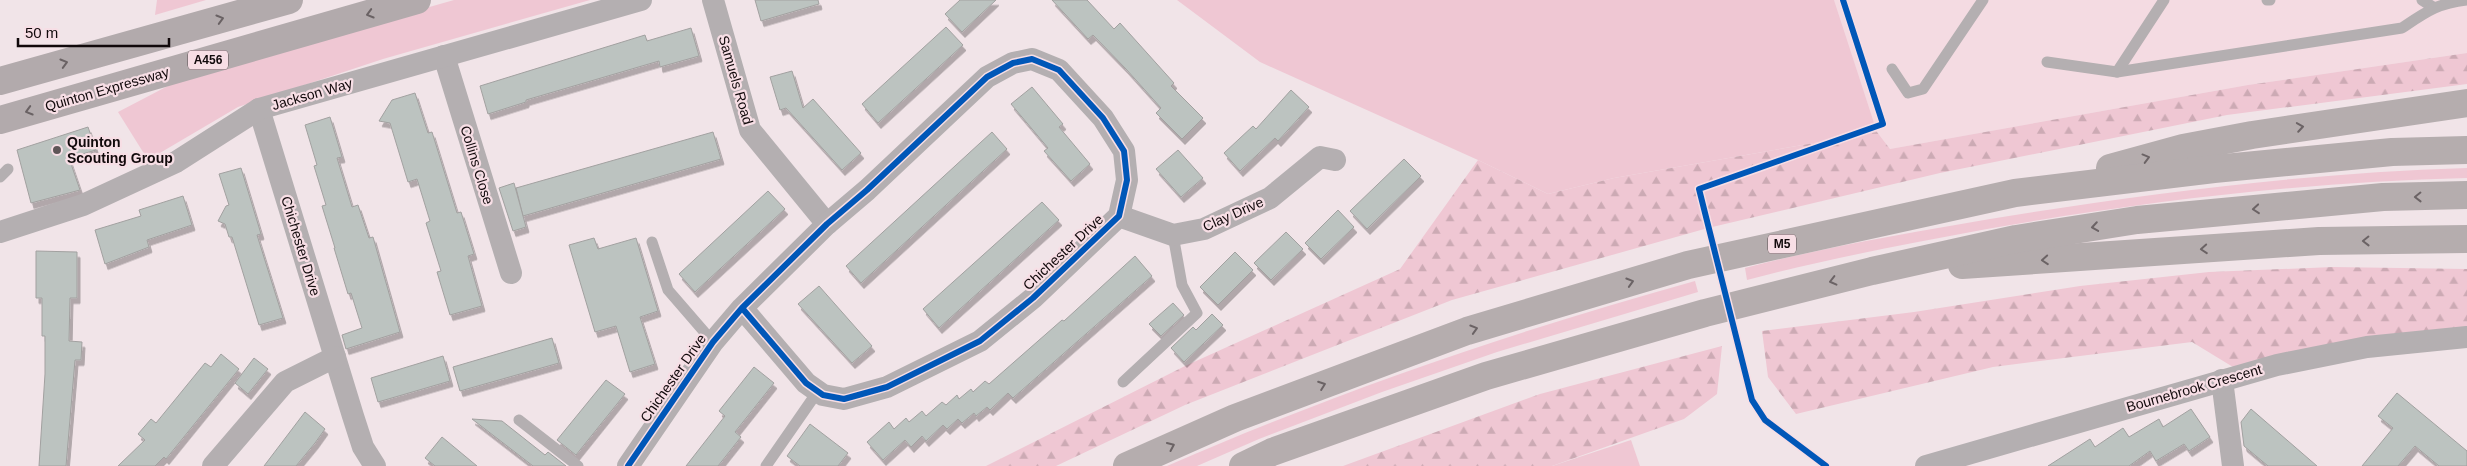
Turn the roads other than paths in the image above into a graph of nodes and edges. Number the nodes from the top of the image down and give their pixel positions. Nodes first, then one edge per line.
1 (289, 0) edge
2 (417, 0) edge
3 (641, 0) edge
4 (713, 0) edge
5 (1983, 0) edge
6 (2164, 0) edge
7 (2422, 0) edge
8 (2467, 0) edge
9 (2433, 7) junction
10 (444, 56) junction
11 (2046, 62) dead end
12 (1892, 69) dead end
13 (2117, 72) junction
14 (0, 82) edge
15 (2467, 103) edge
16 (258, 109) junction
17 (0, 120) edge
18 (2467, 150) edge
19 (1336, 160) dead end
20 (2014, 193) junction
21 (2467, 196) edge
22 (1119, 216) junction
23 (826, 224) junction
24 (0, 232) edge
25 (1174, 235) junction
26 (2467, 239) edge
27 (652, 242) dead end
28 (1872, 271) junction
29 (511, 273) dead end
30 (742, 308) junction
31 (2467, 337) edge
32 (713, 342) junction
33 (335, 357) junction
34 (2222, 380) junction
35 (1123, 382) dead end
36 (818, 392) junction
37 (519, 420) dead end
38 (213, 466) edge
39 (375, 466) edge
40 (578, 466) edge
41 (628, 466) edge
42 (766, 466) edge
43 (1127, 466) edge
44 (1243, 466) edge
45 (1926, 466) edge
46 (2233, 466) edge

14 -> 1 highway
2 -> 17 highway, Quinton Expressway / A456
3 - 10 street, Jackson Way
4 - 23 street, Samuels Road
5 - 12 lane
6 - 13 lane
7 - 9 lane
8 - 9 lane
9 - 13 lane
10 - 16 street, Jackson Way
10 - 29 street, Collins Close
11 - 13 lane
20 -> 15 highway
16 - 24 street, Jackson Way
16 - 33 street, Chichester Drive
18 - 20 highway, M5
19 - 25 street, Clay Drive
43 -> 20 highway, M5
21 -> 28 highway
22 - 23 street, Chichester Drive
22 - 25 street
22 - 36 street, Chichester Drive
23 - 30 street, Chichester Drive
25 - 35 lane
26 -> 28 highway
27 - 32 lane
28 -> 44 highway
30 - 32 street, Chichester Drive
30 - 36 street, Chichester Drive
31 - 34 street, Bournebrook Crescent
32 - 41 street, Chichester Drive
33 - 38 street
33 - 39 street, Chichester Drive
34 - 45 street, Bournebrook Crescent
34 - 46 street
36 - 42 lane
37 - 40 lane

